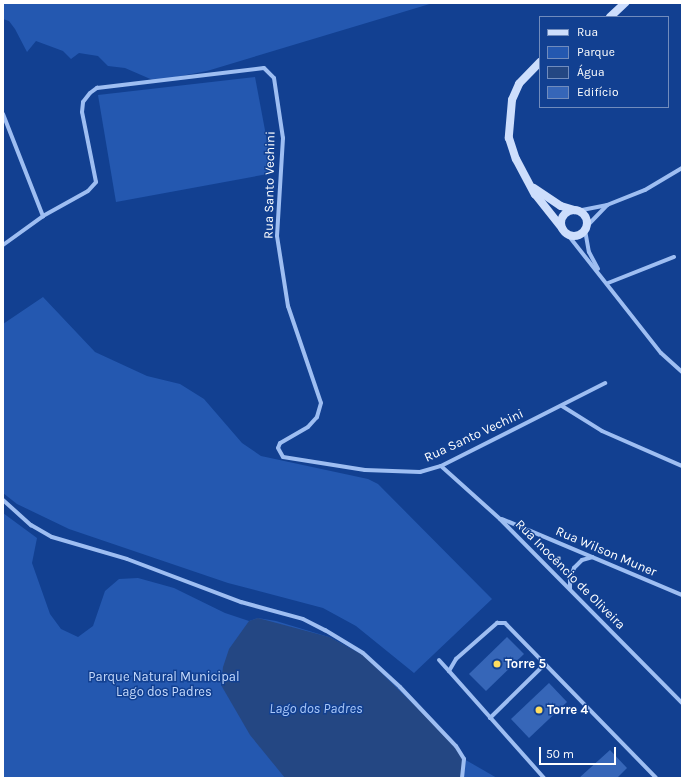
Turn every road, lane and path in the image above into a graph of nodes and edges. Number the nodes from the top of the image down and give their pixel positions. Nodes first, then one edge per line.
1 (624, 3) edge
2 (611, 16) edge
3 (539, 63) edge
4 (3, 114) edge
5 (682, 168) edge
6 (532, 186) junction
7 (607, 205) junction
8 (576, 210) junction
9 (43, 216) junction
10 (562, 228) junction
11 (586, 228) junction
12 (568, 235) junction
13 (3, 245) edge
14 (674, 258) dead end
15 (599, 272) junction
16 (608, 283) junction
17 (682, 372) edge
18 (605, 383) dead end
19 (562, 406) junction
20 (441, 466) junction
21 (682, 466) edge
22 (3, 500) edge
23 (500, 519) junction
24 (593, 556) junction
25 (570, 589) junction
26 (682, 595) edge
27 (439, 660) dead end
28 (544, 665) junction
29 (449, 671) junction
30 (682, 703) edge
31 (490, 718) junction
32 (462, 778) edge
33 (544, 778) edge
34 (656, 778) edge

1 - 2 street
3 - 6 street
4 - 9 street
5 - 7 street
6 - 8 street
6 - 10 street
7 - 8 street
7 - 11 street
8 - 10 street
8 - 11 street
9 - 13 street
9 - 20 street, Rua Santo Vechini
10 - 12 street
11 - 12 street
11 - 15 street
12 - 15 street
14 - 16 street
15 - 16 street
16 - 17 street
18 - 19 street, Rua Santo Vechini
19 - 20 street, Rua Santo Vechini
19 - 21 street
20 - 23 street, Rua Inocêncio de Oliveira
22 - 32 street
23 - 24 street, Rua Wilson Muner
23 - 25 street, Rua Inocêncio de Oliveira
24 - 25 street
24 - 26 street, Rua Wilson Muner
25 - 30 street, Rua Inocêncio de Oliveira
27 - 29 street
28 - 29 street
28 - 31 street
28 - 34 street
29 - 31 street
31 - 33 street

